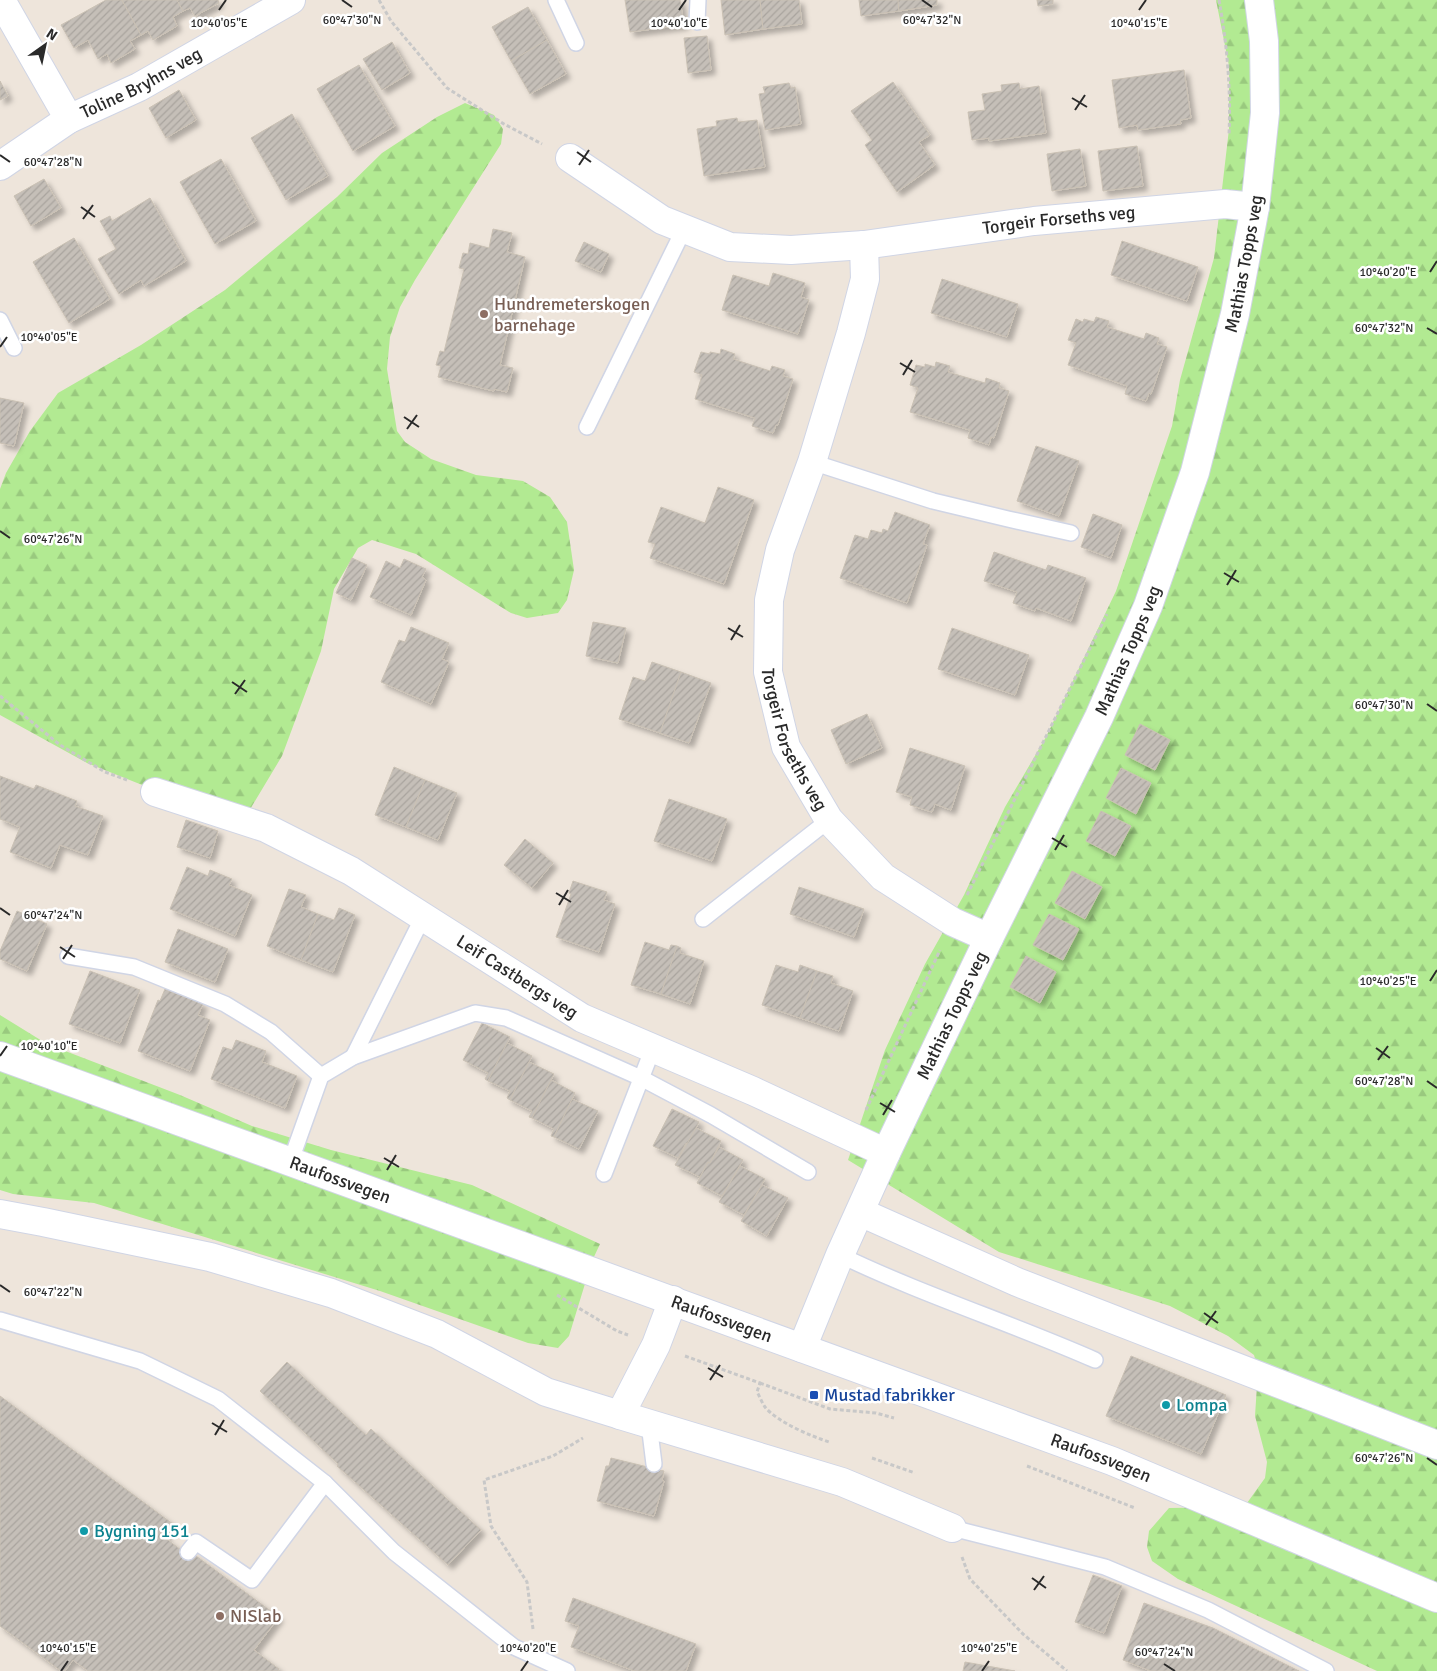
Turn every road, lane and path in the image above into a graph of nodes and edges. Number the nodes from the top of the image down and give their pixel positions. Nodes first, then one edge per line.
1 (1, 0) edge
2 (291, 0) edge
3 (379, 0) edge
4 (556, 0) edge
5 (698, 0) edge
6 (1218, 0) edge
7 (1259, 0) edge
8 (698, 22) dead end
9 (576, 43) dead end
10 (69, 119) junction
11 (1228, 136) dead end
12 (570, 158) joint
13 (0, 166) edge
14 (1255, 207) junction
15 (684, 229) junction
16 (864, 245) junction
17 (0, 320) edge
18 (14, 348) dead end
19 (587, 427) dead end
20 (812, 462) junction
21 (1072, 533) dead end
22 (1108, 611) dead end
23 (0, 696) edge
24 (155, 792) joint
25 (829, 820) junction
26 (423, 917) junction
27 (703, 919) dead end
28 (953, 922) junction
29 (989, 938) junction
30 (68, 956) dead end
31 (653, 1048) junction
32 (0, 1056) edge
33 (353, 1057) junction
34 (321, 1076) junction
35 (641, 1078) junction
36 (853, 1137) junction
37 (886, 1153) junction
38 (290, 1163) junction
39 (808, 1172) dead end
40 (604, 1174) dead end
41 (860, 1212) junction
42 (0, 1214) edge
43 (840, 1255) junction
44 (553, 1292) dead end
45 (673, 1300) junction
46 (0, 1320) edge
47 (656, 1345) junction
48 (802, 1348) junction
49 (1095, 1360) dead end
50 (760, 1383) junction
51 (620, 1416) junction
52 (903, 1420) dead end
53 (649, 1424) junction
54 (832, 1444) dead end
55 (1437, 1445) edge
56 (552, 1456) dead end
57 (868, 1456) dead end
58 (654, 1464) dead end
59 (1020, 1464) dead end
60 (914, 1473) dead end
61 (325, 1483) junction
62 (1136, 1508) dead end
63 (952, 1528) junction
64 (188, 1552) dead end
65 (1437, 1598) edge
66 (537, 1657) junction
67 (567, 1671) edge
68 (1067, 1671) edge
69 (1326, 1671) edge

1 - 10 street, Toline Bryhns veg
2 - 10 street, Toline Bryhns veg
3 - 12 path
4 - 9 lane
5 - 8 lane
6 - 11 path
7 - 14 street, Mathias Topps veg
10 - 13 street, Toline Bryhns veg
12 - 15 street, Torgeir Forseths veg
14 - 16 street, Torgeir Forseths veg
14 - 29 street, Mathias Topps veg
15 - 16 street, Torgeir Forseths veg
15 - 19 lane
16 - 20 street, Torgeir Forseths veg
17 - 18 lane
20 - 21 lane
20 - 25 street, Torgeir Forseths veg
22 - 28 path
23 - 24 path
24 - 26 street, Leif Castbergs veg
25 - 27 lane
25 - 28 street, Torgeir Forseths veg
26 - 31 street, Leif Castbergs veg
26 - 33 lane
28 - 29 street, Torgeir Forseths veg
28 - 36 path
29 - 37 street, Mathias Topps veg
30 - 34 lane
31 - 35 lane
31 - 36 street, Leif Castbergs veg
32 - 38 street, Raufossvegen
33 - 34 lane
33 - 35 lane
34 - 38 lane
35 - 39 lane
35 - 40 lane
36 - 37 street, Leif Castbergs veg
37 - 41 street, Mathias Topps veg
38 - 45 street, Raufossvegen
41 - 43 street, Mathias Topps veg
41 - 55 street
42 - 51 street
43 - 48 street, Mathias Topps veg
43 - 49 lane
44 - 47 path
45 - 47 street
45 - 48 street, Raufossvegen
46 - 61 lane
47 - 50 path
47 - 51 street
48 - 65 street, Raufossvegen
50 - 52 path
50 - 54 path
51 - 53 street
53 - 58 lane
53 - 63 street
56 - 66 path
57 - 60 path
59 - 62 path
61 - 64 lane
61 - 66 lane
63 - 68 path
63 - 69 lane
66 - 67 lane

